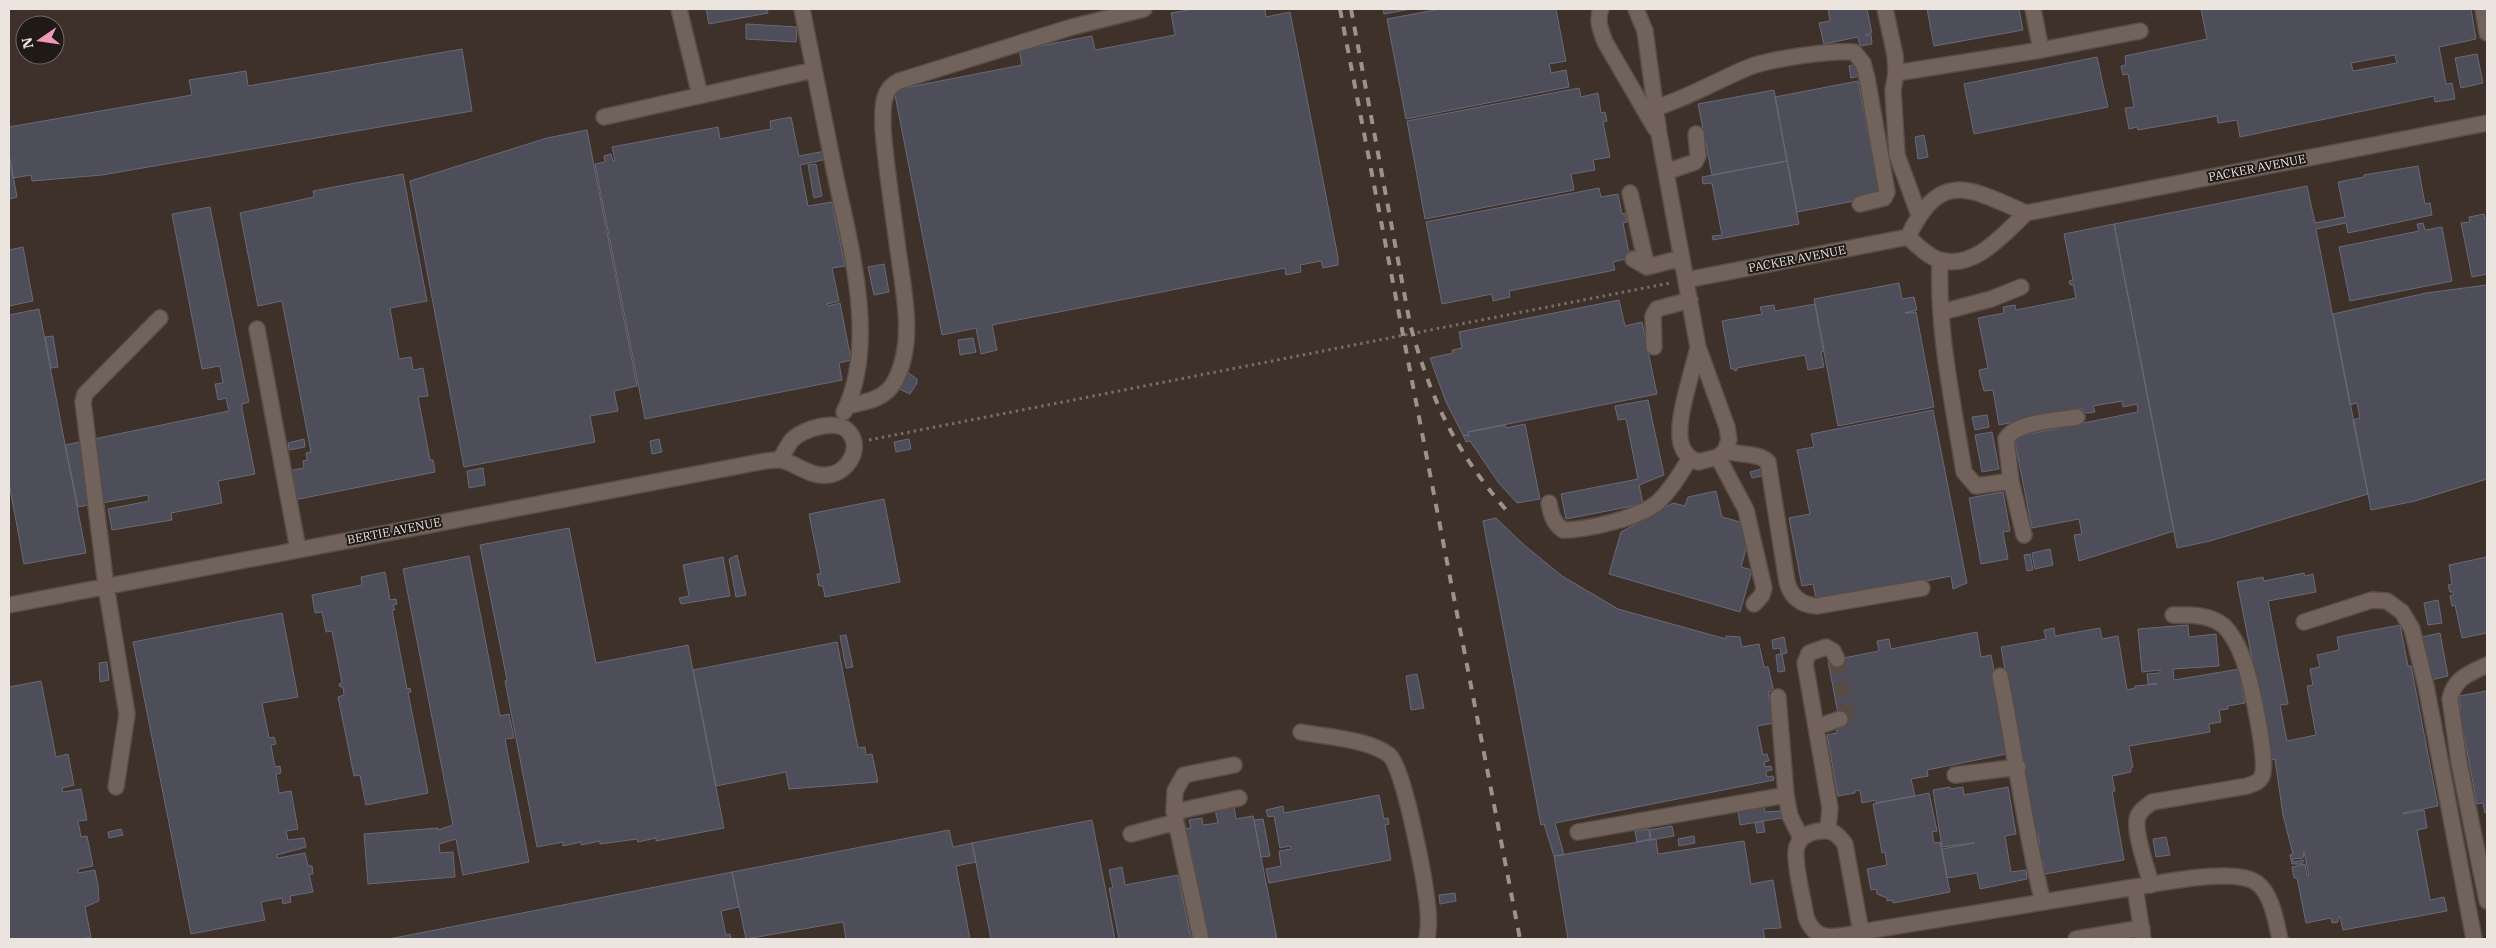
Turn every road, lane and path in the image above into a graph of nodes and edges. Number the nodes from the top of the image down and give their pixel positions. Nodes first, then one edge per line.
1 (679, 9) edge
2 (802, 9) edge
3 (1144, 9) edge
4 (1601, 9) edge
5 (1636, 9) edge
6 (1885, 9) edge
7 (2033, 9) edge
8 (2483, 9) edge
9 (2140, 31) dead end
10 (2487, 33) edge
11 (2041, 50) junction
12 (814, 70) junction
13 (1896, 73) junction
14 (700, 96) junction
15 (1656, 108) junction
16 (604, 117) dead end
17 (2487, 123) edge
18 (1659, 134) junction
19 (1696, 134) dead end
20 (1666, 172) junction
21 (1630, 193) dead end
22 (1860, 204) dead end
23 (2026, 213) junction
24 (1919, 215) junction
25 (1908, 237) junction
26 (1682, 258) junction
27 (1633, 259) dead end
28 (1940, 260) junction
29 (1646, 267) junction
30 (1686, 280) junction
31 (2021, 287) dead end
32 (1690, 300) junction
33 (1942, 312) junction
34 (160, 318) dead end
35 (257, 329) dead end
36 (1698, 347) junction
37 (1654, 348) dead end
38 (847, 406) junction
39 (2077, 417) dead end
40 (836, 427) junction
41 (854, 443) junction
42 (1722, 454) junction
43 (1690, 458) junction
44 (780, 460) junction
45 (2012, 481) junction
46 (1549, 503) dead end
47 (2024, 534) dead end
48 (298, 550) junction
49 (106, 586) junction
50 (1922, 588) dead end
51 (1754, 604) dead end
52 (9, 606) edge
53 (2173, 615) dead end
54 (2304, 622) dead end
55 (1837, 659) dead end
56 (2487, 665) edge
57 (2000, 676) dead end
58 (1778, 697) dead end
59 (1840, 718) dead end
60 (1817, 727) junction
61 (1301, 732) dead end
62 (1234, 765) dead end
63 (2018, 767) junction
64 (1955, 775) dead end
65 (116, 786) dead end
66 (1786, 795) junction
67 (1239, 798) dead end
68 (1175, 817) junction
69 (1828, 829) junction
70 (1578, 832) dead end
71 (2480, 832) edge
72 (1131, 834) dead end
73 (1801, 838) junction
74 (2151, 885) junction
75 (2135, 887) junction
76 (2487, 901) edge
77 (2043, 902) junction
78 (1861, 932) junction
79 (2142, 934) edge
80 (1819, 937) edge
81 (1201, 939) edge
82 (1427, 939) edge
83 (2076, 939) edge
84 (2280, 939) edge
85 (2474, 939) edge

1 - 14 street
2 - 12 street
3 - 38 street
4 - 18 street
5 - 15 street
6 - 13 street
7 - 11 street
8 - 10 street
9 - 11 street
11 - 13 street
12 - 14 street
12 - 38 street
13 - 24 street
14 - 16 street
15 - 18 street
15 - 22 street
17 - 23 street, PACKER AVENUE
18 - 20 street
19 - 20 street
20 - 26 street
21 - 29 street
23 - 24 street
23 - 28 street
24 - 25 street
25 - 28 street
25 - 30 street, PACKER AVENUE
26 - 29 street
26 - 30 street
27 - 29 street
28 - 33 street
30 - 32 street
30 - 41 path
31 - 33 street
32 - 36 street
32 - 37 street
33 - 45 street
34 - 49 street
35 - 48 street
36 - 42 street
36 - 43 street
38 - 40 street
39 - 45 street
40 - 41 street
40 - 44 street
41 - 44 street
42 - 43 street
42 - 50 street
42 - 51 street
43 - 46 street
44 - 48 street, BERTIE AVENUE
45 - 47 street
48 - 49 street, BERTIE AVENUE
49 - 52 street, BERTIE AVENUE
49 - 65 street
53 - 74 street
54 - 85 street
55 - 60 street
56 - 71 street
57 - 63 street
58 - 66 street
59 - 60 street
60 - 69 street
61 - 82 street
62 - 68 street
63 - 64 street
63 - 77 street
66 - 70 street
66 - 73 street
67 - 68 street
68 - 72 street
68 - 81 street
69 - 73 street
69 - 78 street
71 - 76 street
73 - 80 street
74 - 75 street
74 - 84 street
75 - 77 street
75 - 79 street
77 - 78 street
78 - 80 street
79 - 83 street

